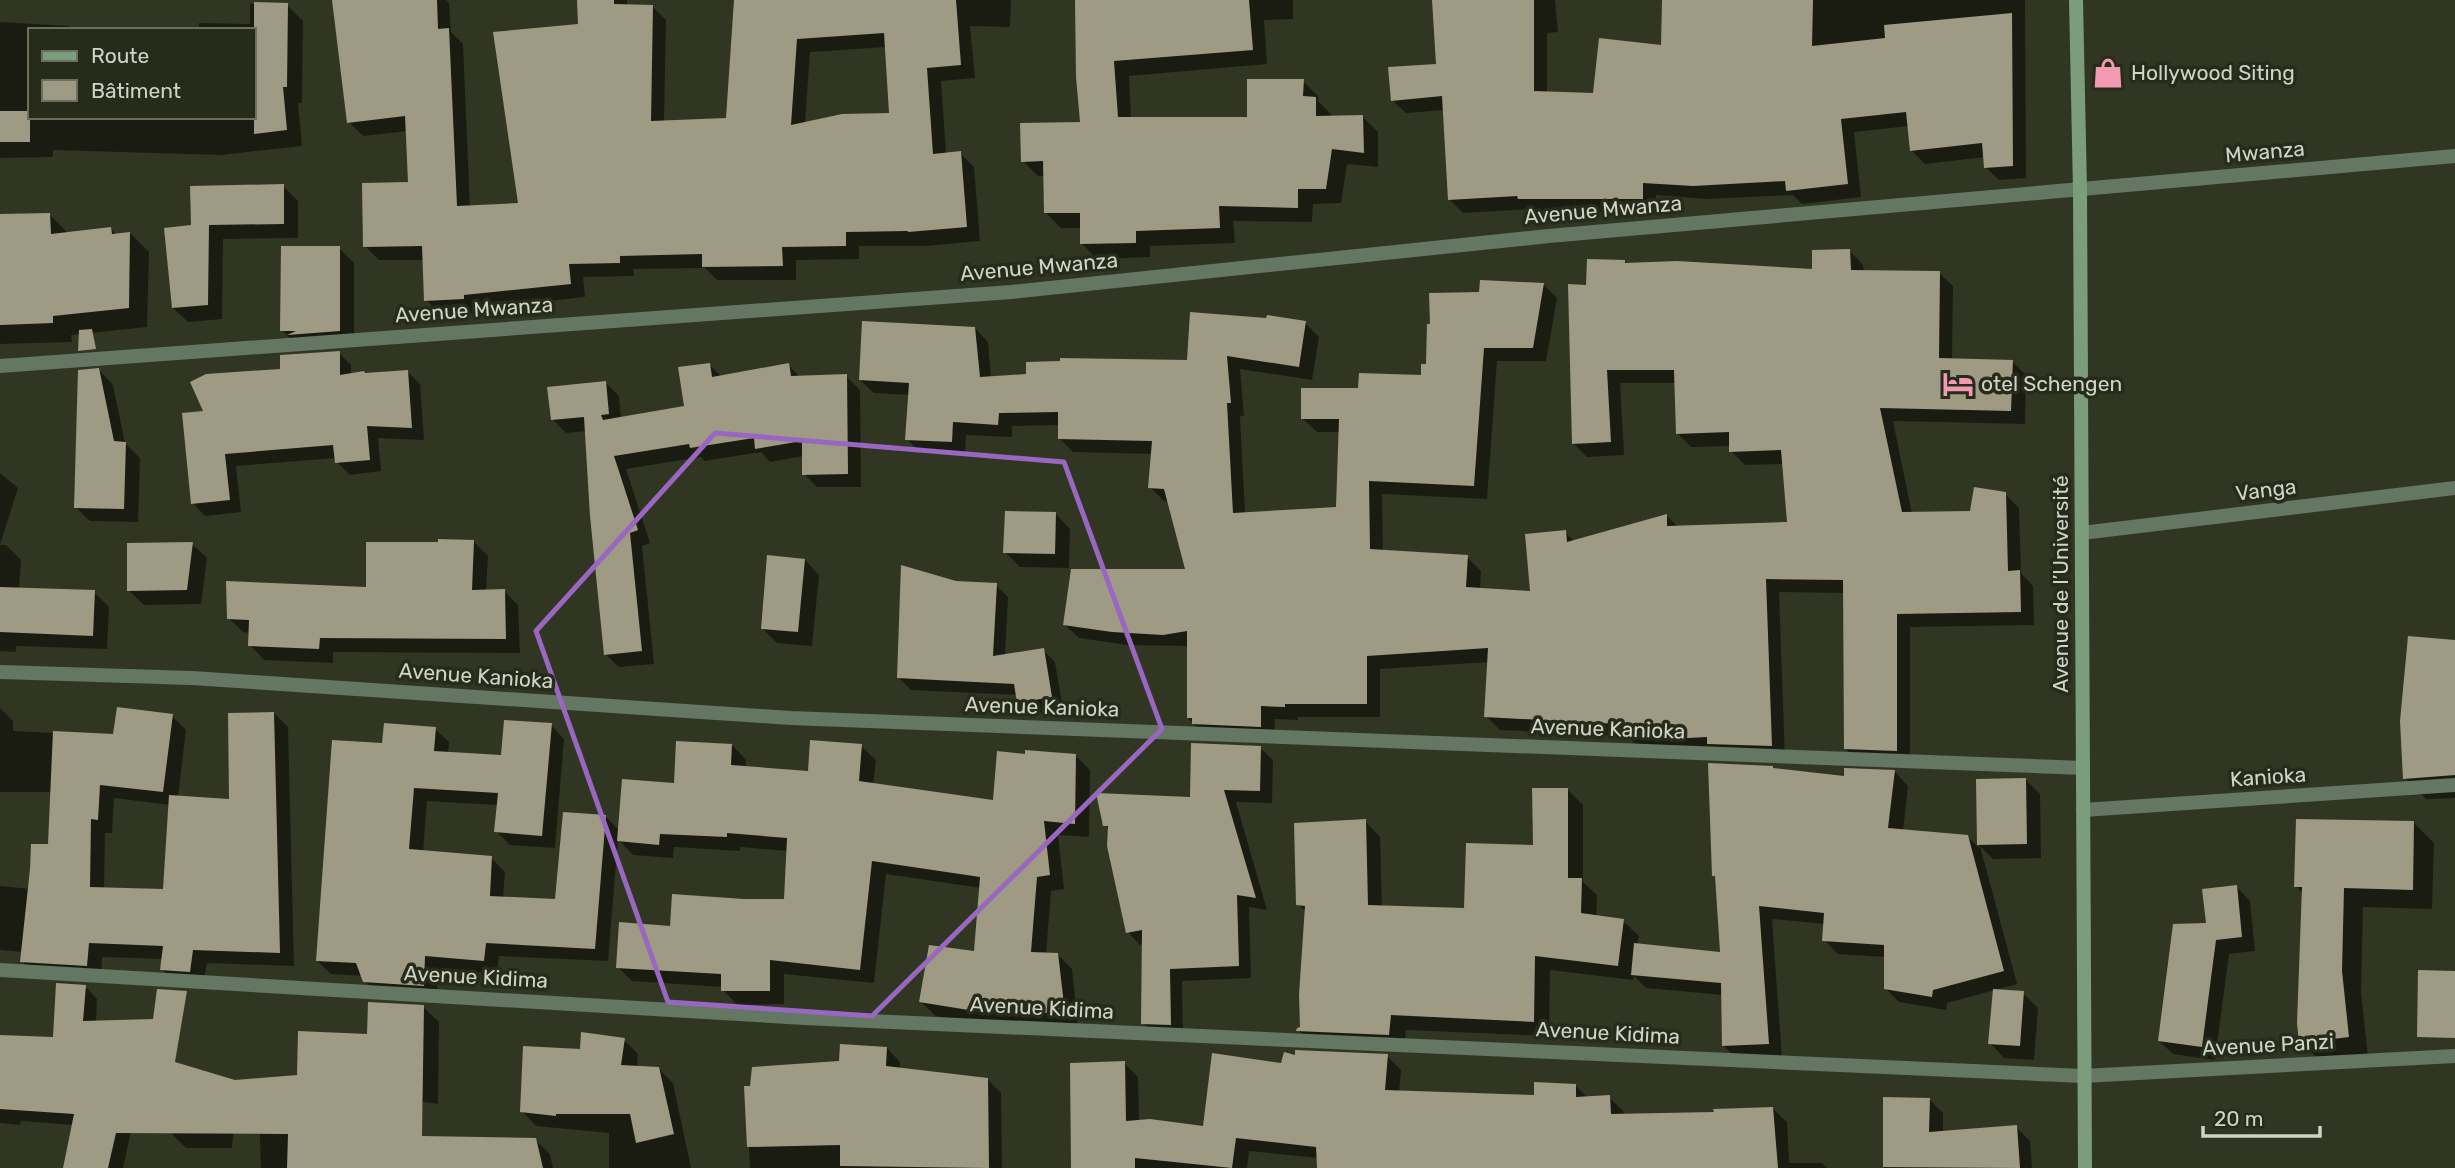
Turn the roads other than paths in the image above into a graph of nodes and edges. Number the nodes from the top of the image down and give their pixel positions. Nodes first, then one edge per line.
1 (2076, 0) edge
2 (2455, 156) edge
3 (2080, 190) junction
4 (0, 366) edge
5 (2455, 488) edge
6 (2082, 533) junction
7 (0, 673) edge
8 (2083, 768) junction
9 (2455, 785) edge
10 (2083, 810) junction
11 (0, 970) edge
12 (2455, 1056) edge
13 (2083, 1076) junction
14 (2085, 1168) edge

1 - 3 main road, Avenue de l’Université
2 - 3 street, Mwanza
3 - 4 street, Avenue Mwanza
3 - 6 main road, Avenue de l’Université
5 - 6 street, Vanga
6 - 8 main road, Avenue de l’Université
7 - 8 street, Avenue Kanioka
8 - 10 main road, Avenue de l’Université
9 - 10 street, Kanioka
10 - 13 main road, Avenue de l’Université
11 - 13 street, Avenue Kidima
12 - 13 street, Avenue Panzi
13 - 14 main road, Avenue de l’Université

